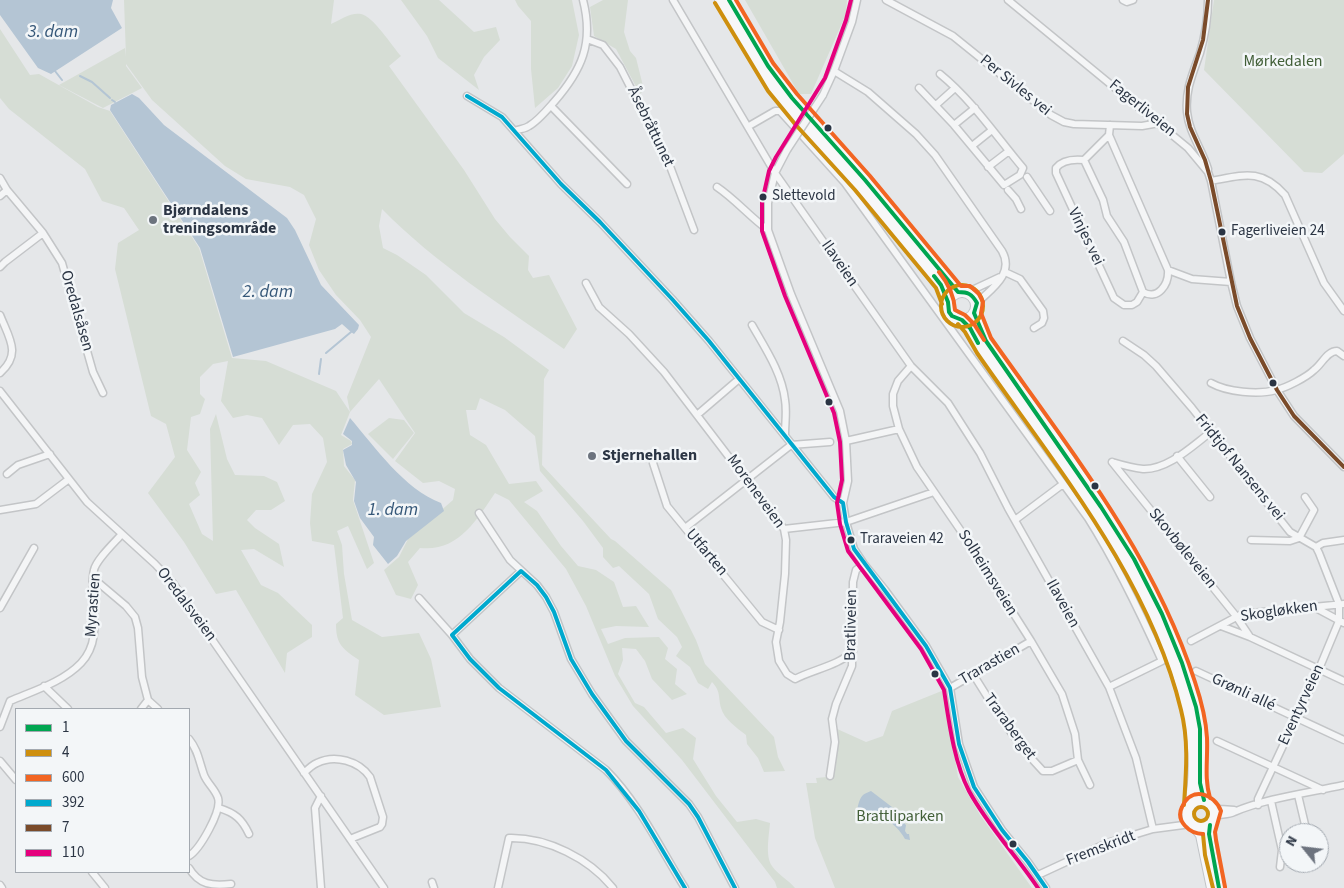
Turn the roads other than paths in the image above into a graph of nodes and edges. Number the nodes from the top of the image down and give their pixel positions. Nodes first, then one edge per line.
1 (582, 0) edge
2 (673, 0) edge
3 (720, 0) edge
4 (729, 0) edge
5 (857, 0) edge
6 (886, 0) edge
7 (1008, 0) edge
8 (1123, 0) edge
9 (1132, 0) edge
10 (1208, 0) edge
11 (587, 39) junction
12 (834, 71) junction
13 (940, 74) dead end
14 (919, 88) dead end
15 (955, 88) junction
16 (467, 96) dead end
17 (936, 105) junction
18 (551, 106) junction
19 (974, 108) junction
20 (1159, 123) junction
21 (954, 125) junction
22 (1110, 125) junction
23 (749, 126) junction
24 (992, 130) junction
25 (515, 132) junction
26 (1109, 135) junction
27 (972, 146) junction
28 (1009, 152) junction
29 (1084, 160) junction
30 (988, 167) junction
31 (1208, 172) junction
32 (775, 173) junction
33 (1027, 177) dead end
34 (0, 178) edge
35 (1211, 181) junction
36 (627, 184) dead end
37 (717, 187) dead end
38 (7, 190) junction
39 (1008, 190) dead end
40 (0, 196) edge
41 (1022, 209) dead end
42 (1050, 211) dead end
43 (694, 230) dead end
44 (768, 230) junction
45 (43, 233) junction
46 (0, 267) edge
47 (1168, 270) junction
48 (1004, 274) junction
49 (1231, 282) junction
50 (586, 283) dead end
51 (963, 292) junction
52 (1143, 292) junction
53 (948, 302) junction
54 (975, 308) junction
55 (1344, 311) edge
56 (0, 315) edge
57 (962, 320) junction
58 (752, 325) dead end
59 (1034, 328) dead end
60 (1123, 341) dead end
61 (1344, 356) edge
62 (911, 366) junction
63 (0, 373) edge
64 (739, 379) junction
65 (1211, 383) dead end
66 (1277, 390) junction
67 (0, 391) edge
68 (103, 393) dead end
69 (697, 415) junction
70 (899, 429) junction
71 (1211, 432) junction
72 (785, 435) junction
73 (846, 441) junction
74 (830, 442) dead end
75 (791, 445) junction
76 (50, 454) junction
77 (1177, 456) junction
78 (653, 463) dead end
79 (1344, 467) edge
80 (7, 474) dead end
81 (69, 479) junction
82 (747, 480) junction
83 (1063, 484) junction
84 (829, 491) junction
85 (934, 492) junction
86 (845, 493) junction
87 (1210, 497) dead end
88 (1305, 497) dead end
89 (843, 503) junction
90 (0, 510) edge
91 (479, 513) dead end
92 (1016, 520) junction
93 (846, 522) junction
94 (685, 528) junction
95 (784, 529) junction
96 (122, 534) junction
97 (1299, 538) junction
98 (1251, 540) dead end
99 (1344, 540) edge
100 (1316, 547) junction
101 (34, 548) dead end
102 (864, 564) junction
103 (521, 571) junction
104 (94, 579) junction
105 (419, 598) dead end
106 (1341, 604) edge
107 (1313, 606) junction
108 (0, 608) edge
109 (1236, 616) junction
110 (1342, 622) edge
111 (1222, 626) junction
112 (778, 630) junction
113 (452, 635) junction
114 (1250, 637) junction
115 (1031, 641) junction
116 (1191, 641) dead end
117 (853, 651) junction
118 (1319, 669) junction
119 (1196, 671) dead end
120 (973, 674) junction
121 (1344, 681) edge
122 (44, 686) junction
123 (1109, 687) junction
124 (950, 688) junction
125 (148, 700) junction
126 (67, 708) edge
127 (142, 708) edge
128 (157, 708) edge
129 (1296, 718) junction
130 (0, 728) edge
131 (190, 740) edge
132 (1217, 740) dead end
133 (1344, 740) edge
134 (1078, 760) junction
135 (0, 762) edge
136 (1274, 766) junction
137 (304, 773) junction
138 (830, 776) dead end
139 (15, 779) edge
140 (1090, 785) dead end
141 (1344, 785) edge
142 (1323, 790) junction
143 (1298, 795) junction
144 (321, 796) junction
145 (1204, 800) junction
146 (1271, 801) junction
147 (1258, 805) junction
148 (219, 808) junction
149 (1213, 816) junction
150 (1191, 818) junction
151 (1305, 823) edge
152 (1153, 829) junction
153 (249, 834) dead end
154 (1279, 837) edge
155 (350, 839) junction
156 (190, 855) edge
157 (190, 870) edge
158 (93, 873) edge
159 (1038, 875) junction
160 (231, 884) dead end
161 (105, 888) edge
162 (321, 888) edge
163 (384, 888) edge
164 (498, 888) edge
165 (613, 888) edge
166 (685, 888) edge
167 (734, 888) edge
168 (1046, 888) edge
169 (1212, 888) edge
170 (1219, 888) edge

1 - 11 street
2 - 23 street, Ilaveien
3 - 53 main road
4 - 51 main road
5 - 12 street
6 - 22 street, Per Sivles vei
7 - 20 street, Fagerliveien
8 - 9 street
10 - 31 street
11 - 18 street
11 - 43 street, Åsebråttunet
12 - 32 street, bridge
12 - 48 street
13 - 15 street
14 - 17 street
15 - 17 street
15 - 19 street
16 - 25 street
17 - 21 street
18 - 25 street
18 - 36 street
19 - 21 street
19 - 24 street
20 - 22 street, Per Sivles vei
20 - 31 street, Fagerliveien
21 - 27 street
22 - 26 street
23 - 32 street, Ilaveien
23 - 83 street
24 - 27 street
24 - 28 street
25 - 64 street
26 - 29 street
26 - 47 street
27 - 30 street
28 - 30 street
28 - 30 street
29 - 52 street, Vinjes vei
29 - 52 street, Vinjes vei
31 - 35 street, Fagerliveien
32 - 44 street
32 - 62 street, Ilaveien
33 - 42 street
34 - 38 street, Oredalsåsen
35 - 49 street, Fagerliveien
35 - 55 street
37 - 44 street
38 - 40 street
38 - 45 street, Oredalsåsen
39 - 41 street
44 - 73 street
45 - 46 street
45 - 68 street, Oredalsåsen
47 - 49 street
47 - 52 street, Vinjes vei
48 - 51 street
48 - 54 street
48 - 59 street
49 - 66 street, Fagerliveien
50 - 69 street, Moreneveien
51 - 53 main road
51 - 54 main road
53 - 57 main road
54 - 57 main road
54 - 145 main road
56 - 63 street
57 - 150 main road
58 - 72 street
60 - 71 street, Fridtjof Nansens vei
61 - 66 street
62 - 70 street, Solheimsveien
62 - 92 street, Ilaveien
64 - 69 street
64 - 72 street
65 - 66 street
66 - 79 street, Fagerliveien
67 - 76 street, Oredalsveien
69 - 82 street, Moreneveien
70 - 73 street
70 - 85 street, Solheimsveien
71 - 77 street
71 - 97 street, Fridtjof Nansens vei
72 - 75 street
73 - 86 street
74 - 75 street
75 - 82 street
75 - 84 street
76 - 80 street
76 - 81 street, Oredalsveien
77 - 87 street
77 - 109 street, Skovbøleveien
78 - 94 street, Utfarten
81 - 90 street
81 - 96 street, Oredalsveien
82 - 94 street
82 - 95 street, Moreneveien
83 - 92 street
83 - 123 street
84 - 86 street
84 - 89 street
85 - 93 street
85 - 115 street, Solheimsveien
86 - 89 street
88 - 97 street
89 - 93 street
91 - 103 street
92 - 123 street, Ilaveien
93 - 95 street
93 - 102 street
94 - 112 street, Utfarten
95 - 112 street, Moreneveien
96 - 104 street, Myrastien
96 - 137 street, Oredalsveien
97 - 98 street
97 - 100 street, Fridtjof Nansens vei
99 - 100 street
100 - 106 street
101 - 108 street
102 - 117 street, Bratliveien
102 - 124 street
103 - 113 street
103 - 167 street
104 - 122 street, Myrastien
104 - 125 street
105 - 113 street
106 - 107 street, Skogløkken
106 - 110 street, Eventyrveien
107 - 109 street, Skogløkken
107 - 110 street
109 - 111 street, Skogløkken
109 - 114 street, Skovbøleveien
110 - 118 street, Eventyrveien
111 - 114 street
111 - 116 street, Skogløkken
112 - 117 street, Moreneveien
113 - 166 street
114 - 118 street
115 - 120 street, Trarastien
115 - 134 street, Solheimsveien
117 - 138 street, Bratliveien
118 - 121 street
118 - 129 street, Eventyrveien
119 - 129 street, Grønli allé
120 - 124 street, Trarastien
120 - 134 street, Traraberget
122 - 126 street
122 - 130 street, Myrastien
123 - 152 street, Ilaveien
124 - 159 street
125 - 127 street
125 - 128 street
129 - 133 street, Grønli allé
129 - 136 street, Eventyrveien
131 - 148 street
132 - 136 street
134 - 140 street, Solheimsveien
135 - 139 street
136 - 142 street
136 - 147 street, Eventyrveien
137 - 144 street, Oredalsveien
137 - 155 street
141 - 142 street
142 - 143 street
143 - 146 street
143 - 151 street
144 - 155 street, Oredalsveien
144 - 162 street
145 - 149 main road
145 - 150 main road
146 - 147 street
146 - 154 street
147 - 149 street
148 - 153 street
148 - 156 street
149 - 150 main road
149 - 170 main road
150 - 152 street, Fremskridt
150 - 169 main road
152 - 159 street, Fremskridt
155 - 163 street, Oredalsveien
157 - 160 street
158 - 161 street
159 - 168 street
164 - 165 street

